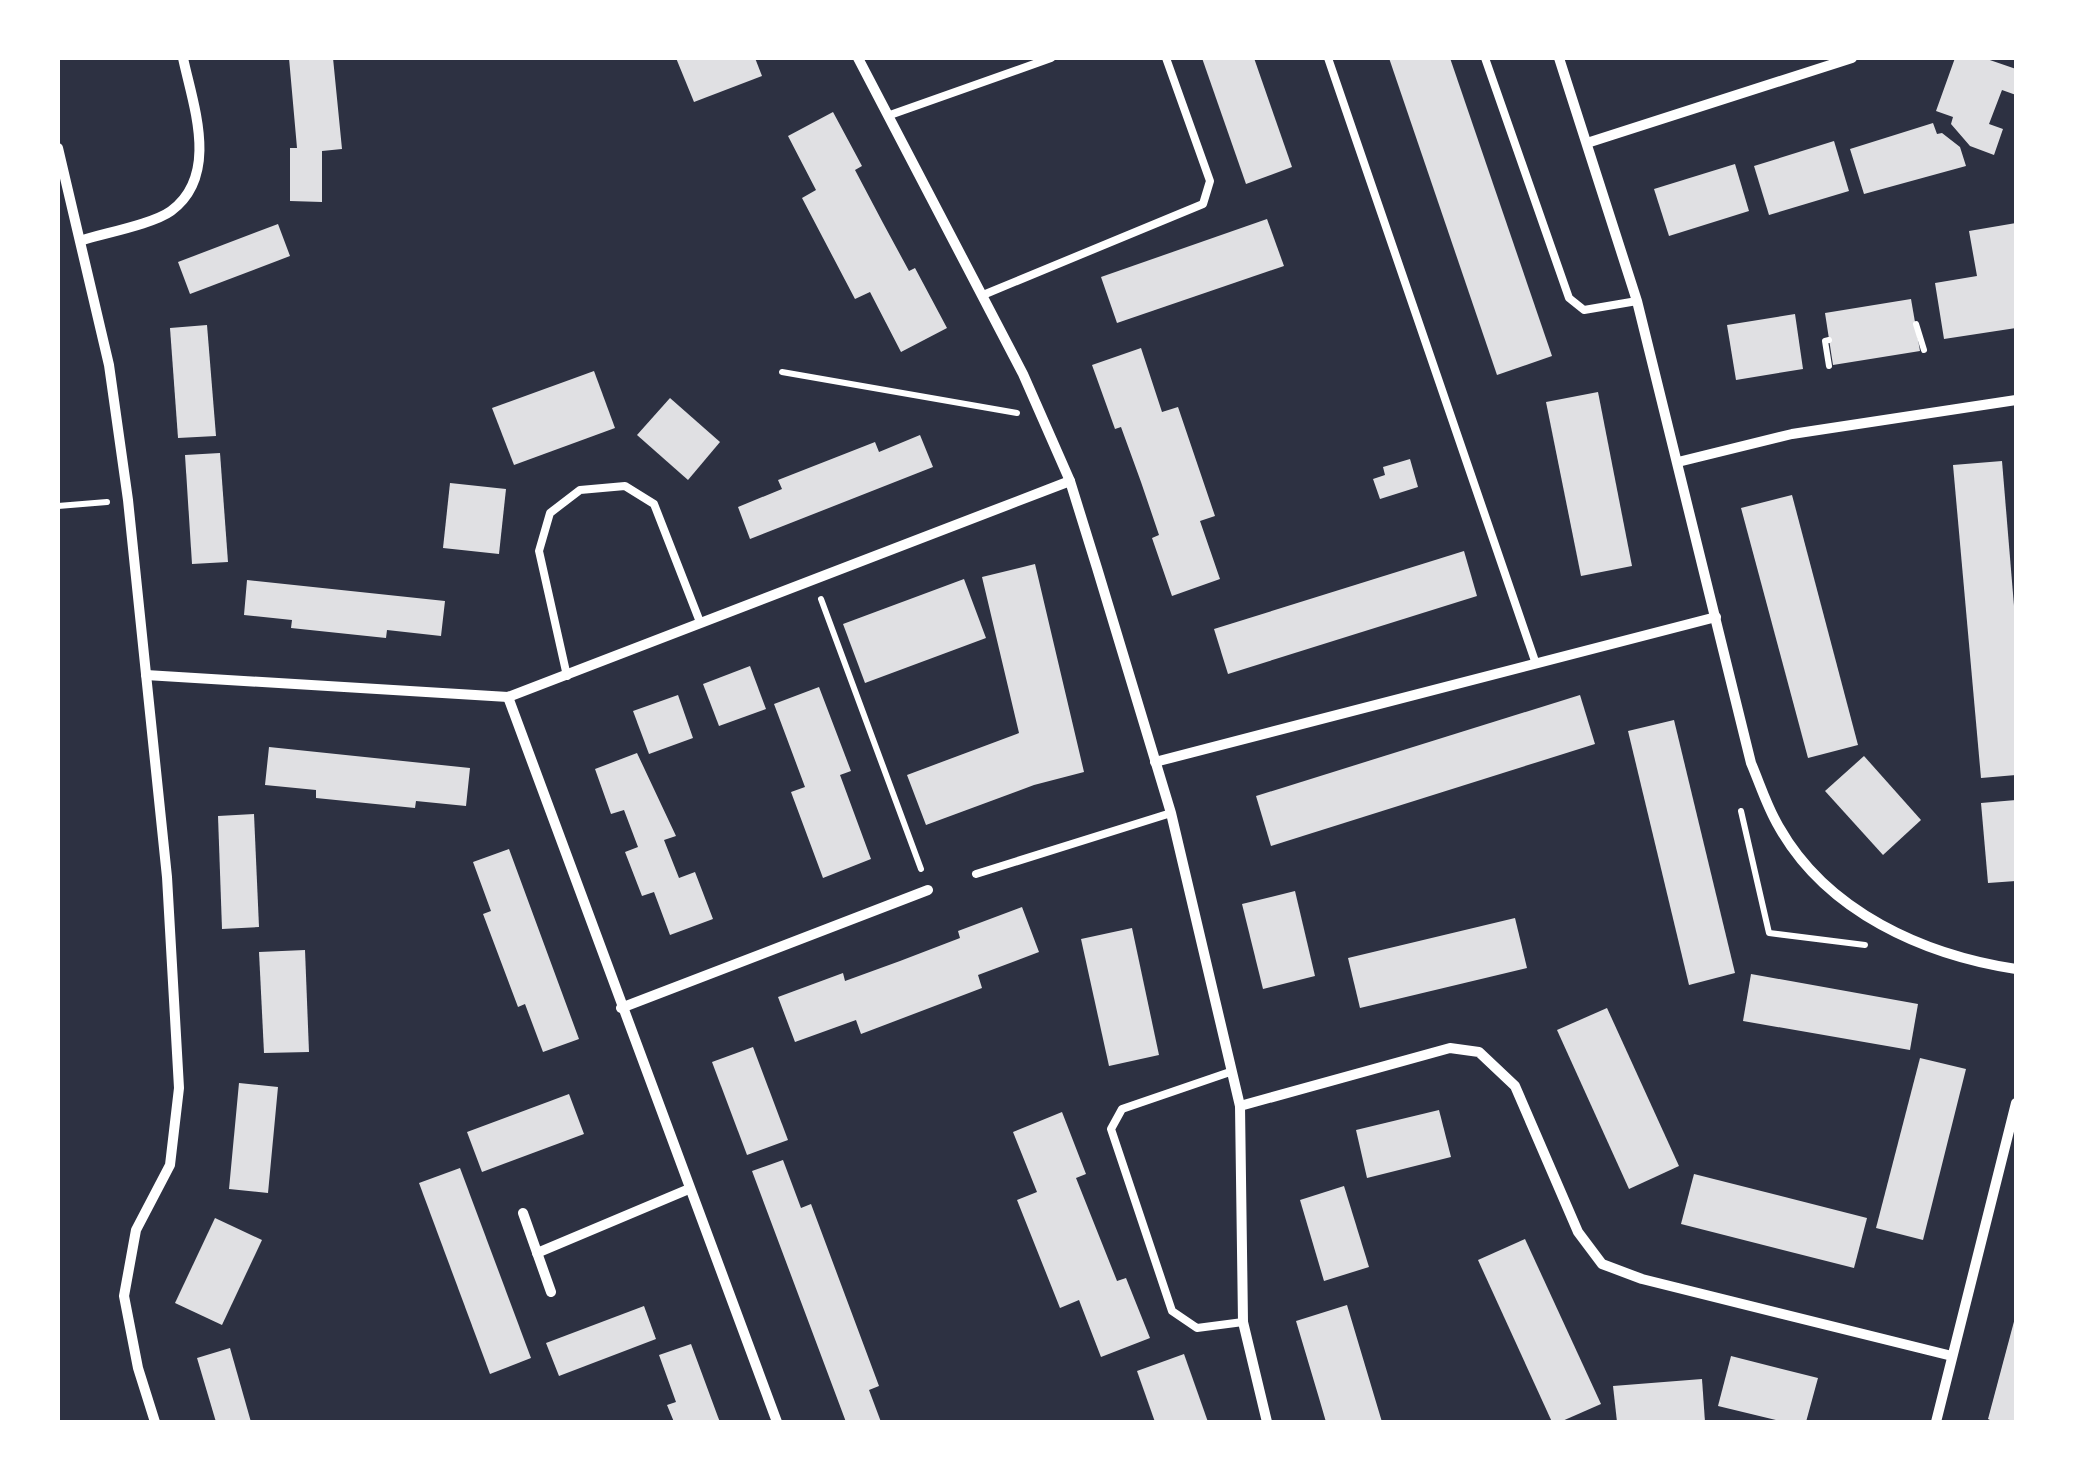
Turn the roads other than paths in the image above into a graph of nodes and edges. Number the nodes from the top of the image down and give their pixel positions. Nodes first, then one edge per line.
1 (183, 58) edge
2 (858, 58) edge
3 (1051, 58) edge
4 (1166, 58) edge
5 (1328, 58) edge
6 (1485, 58) edge
7 (1559, 58) edge
8 (1852, 58) edge
9 (890, 115) junction
10 (1587, 143) junction
11 (58, 148) edge
12 (83, 240) junction
13 (982, 295) junction
14 (1637, 301) junction
15 (2016, 400) edge
16 (1678, 462) junction
17 (1070, 481) junction
18 (1716, 617) junction
19 (700, 622) junction
20 (1536, 664) junction
21 (146, 675) junction
22 (567, 676) junction
23 (508, 698) junction
24 (1155, 762) junction
25 (1170, 812) junction
26 (976, 874) dead end
27 (928, 890) road end
28 (2016, 970) edge
29 (620, 1008) junction
30 (1230, 1072) junction
31 (2016, 1104) edge
32 (1240, 1106) junction
33 (689, 1189) junction
34 (523, 1212) dead end
35 (537, 1253) junction
36 (551, 1292) dead end
37 (1243, 1322) junction
38 (1952, 1356) junction
39 (155, 1422) edge
40 (777, 1422) edge
41 (1266, 1422) edge
42 (1936, 1422) edge

1 - 12 street
2 - 9 street
3 - 9 lane
4 - 13 lane
5 - 20 lane
6 - 14 lane
7 - 10 street
8 - 10 street
9 - 13 street
10 - 14 street
11 - 12 street
12 - 21 street
13 - 17 street
14 - 16 street
15 - 16 street
16 - 18 street
17 - 19 street
17 - 24 street
18 - 20 street
18 - 28 street
19 - 22 street
19 - 22 lane
20 - 24 street
21 - 23 street
21 - 39 street
22 - 23 street
23 - 29 street
24 - 25 street
25 - 26 lane
25 - 30 street
27 - 29 street
29 - 33 street
30 - 32 street
30 - 37 lane
31 - 38 street
32 - 37 street
32 - 38 street
33 - 35 street
33 - 40 street
34 - 35 street
35 - 36 street
37 - 41 street
38 - 42 street

